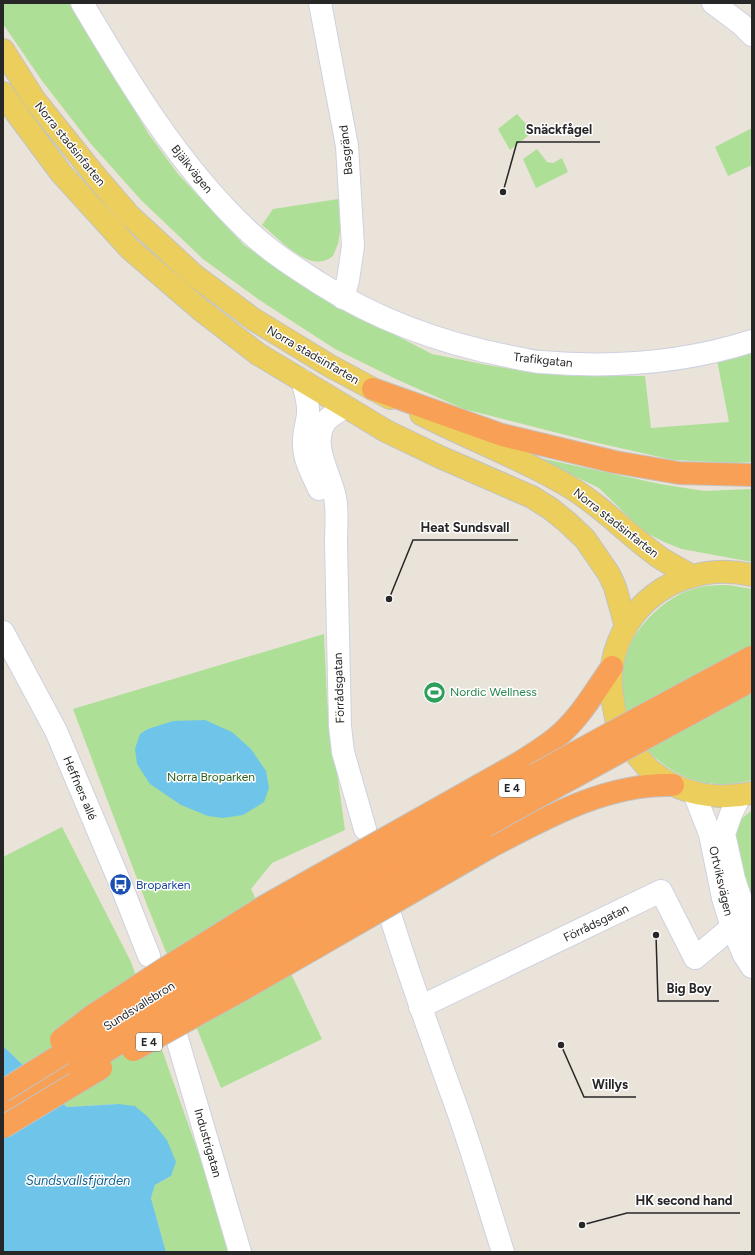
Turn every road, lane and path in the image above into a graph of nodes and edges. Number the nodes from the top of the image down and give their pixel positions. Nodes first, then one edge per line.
1 (82, 3) edge
2 (320, 3) edge
3 (713, 3) edge
4 (752, 35) edge
5 (3, 50) edge
6 (3, 92) edge
7 (343, 298) junction
8 (752, 341) edge
9 (302, 380) junction
10 (373, 389) junction
11 (346, 407) junction
12 (752, 475) edge
13 (336, 543) junction
14 (752, 575) edge
15 (691, 576) junction
16 (626, 627) junction
17 (3, 632) edge
18 (752, 657) edge
19 (612, 667) junction
20 (752, 680) edge
21 (618, 723) dead end
22 (631, 748) dead end
23 (673, 785) junction
24 (694, 793) junction
25 (746, 794) edge
26 (365, 829) dead end
27 (388, 908) dead end
28 (742, 930) edge
29 (148, 952) dead end
30 (752, 967) edge
31 (420, 1007) junction
32 (176, 1035) dead end
33 (3, 1091) edge
34 (3, 1115) edge
35 (3, 1127) edge
36 (240, 1252) edge
37 (503, 1252) edge

1 - 7 street, Bjälkvägen
2 - 7 street, Basgränd
3 - 4 street
5 - 10 main road, Norra stadsinfarten
6 - 9 main road, Norra stadsinfarten
7 - 8 street, Trafikgatan
9 - 11 main road, Norra stadsinfarten
9 - 13 street, Förrådsgatan
10 - 12 highway
10 - 15 main road, Norra stadsinfarten
11 - 13 street, Förrådsgatan
11 - 16 main road, Norra stadsinfarten
13 - 26 street, Förrådsgatan
14 - 15 main road
15 - 16 main road
16 - 19 main road
17 - 29 street, Heffners allé
18 - 33 highway, Sundsvallsbron / E 4, bridge
19 - 21 main road
19 - 33 highway, E 4, bridge
20 - 34 highway, E 4, bridge
22 - 23 main road
23 - 24 main road
23 - 35 highway, E 4, bridge
24 - 25 main road
24 - 28 street, Ortviksvägen
25 - 28 street, Ortviksvägen
27 - 31 street
28 - 30 street, Ortviksvägen
28 - 31 street, Förrådsgatan
31 - 37 street
32 - 36 street, Industrigatan

